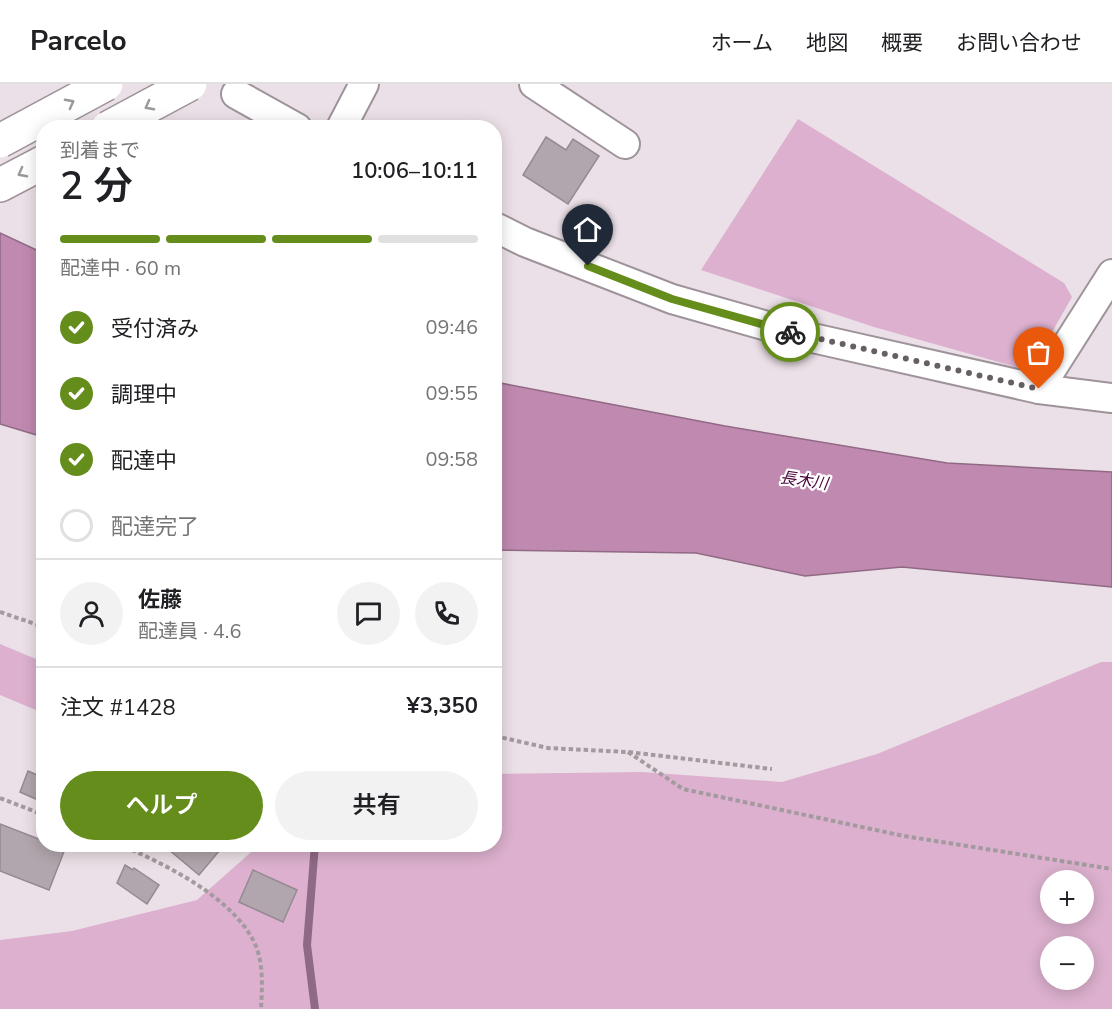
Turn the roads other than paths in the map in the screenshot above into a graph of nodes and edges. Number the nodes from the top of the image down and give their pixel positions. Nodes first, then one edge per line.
1 (106, 84) edge
2 (190, 84) edge
3 (364, 84) edge
4 (534, 84) edge
5 (236, 94) dead end
6 (39, 120) edge
7 (123, 120) edge
8 (283, 120) edge
9 (345, 120) edge
10 (36, 122) edge
11 (0, 141) edge
12 (625, 144) dead end
13 (36, 166) edge
14 (0, 185) edge
15 (502, 230) edge
16 (1112, 274) edge
17 (1039, 389) junction
18 (1112, 398) edge

6 -> 1 street, bridge
2 -> 7 street, bridge
3 - 9 street
4 - 12 street
5 - 8 street
11 -> 10 street, bridge
13 -> 14 street
15 - 17 street
16 - 17 street
17 - 18 street

